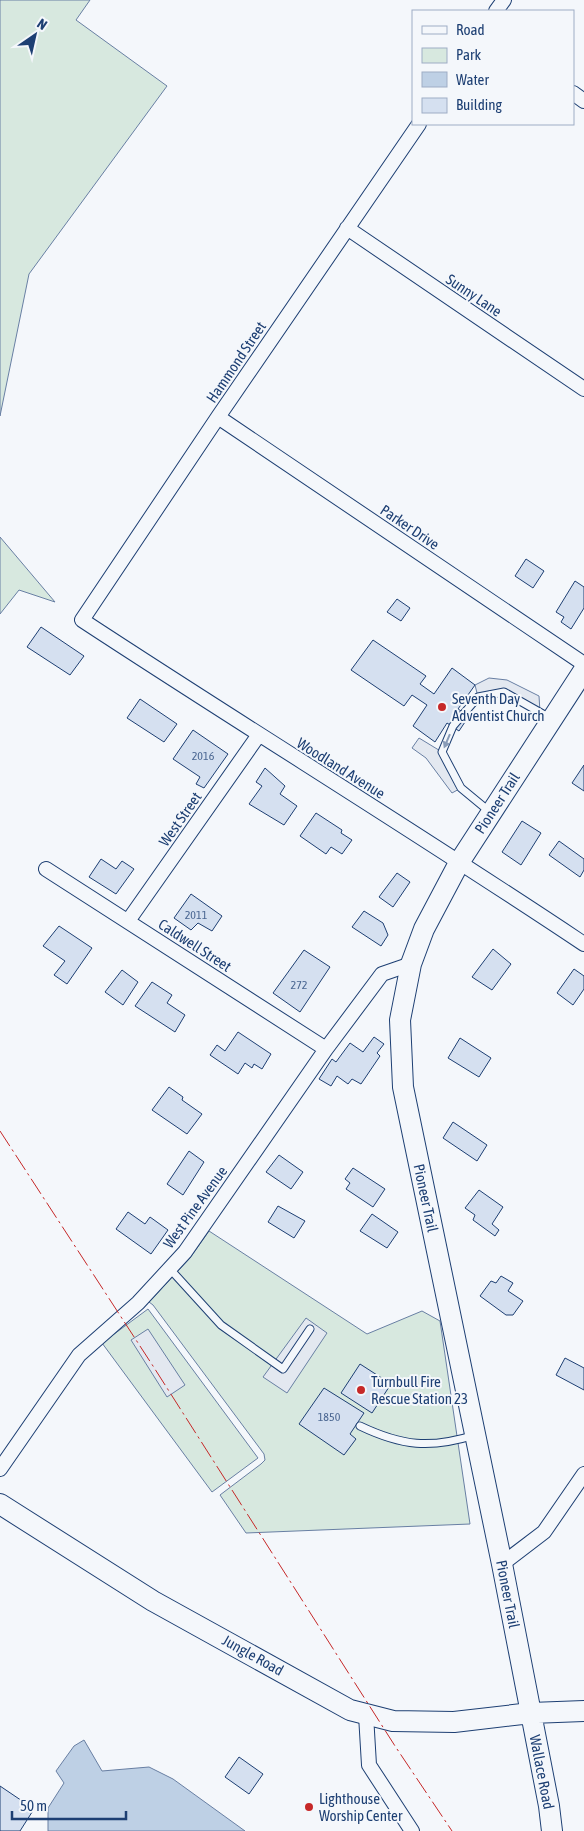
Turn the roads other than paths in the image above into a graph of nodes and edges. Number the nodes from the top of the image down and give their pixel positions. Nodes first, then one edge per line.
1 (418, 125) edge
2 (347, 228) junction
3 (584, 389) edge
4 (218, 416) junction
5 (82, 620) joint
6 (584, 664) edge
7 (584, 670) edge
8 (552, 719) junction
9 (258, 736) junction
10 (491, 813) junction
11 (460, 861) junction
12 (46, 869) dead end
13 (128, 921) junction
14 (584, 944) edge
15 (411, 964) junction
16 (326, 1049) junction
17 (170, 1269) junction
18 (310, 1329) dead end
19 (360, 1426) dead end
20 (475, 1435) junction
21 (0, 1469) edge
22 (584, 1474) edge
23 (0, 1504) edge
24 (502, 1564) junction
25 (584, 1711) edge
26 (531, 1713) junction
27 (366, 1715) junction
28 (412, 1831) edge
29 (552, 1831) edge

1 - 2 street, Hammond Street
2 - 3 street, Sunny Lane
2 - 4 street, Hammond Street
4 - 5 street, Hammond Street
4 - 6 street, Parker Drive
5 - 9 street, Woodland Avenue
7 - 8 street, Pioneer Trail
8 - 10 street, Pioneer Trail
8 -> 10 lane
9 - 11 street, Woodland Avenue
9 - 13 street, West Street
10 - 11 street, Pioneer Trail
11 - 14 street, Woodland Avenue
11 - 15 street, Pioneer Trail
12 - 13 street, Caldwell Street
13 - 16 street, Caldwell Street
15 - 16 street, West Pine Avenue
15 - 20 street, Pioneer Trail
16 - 17 street, West Pine Avenue
17 - 18 lane
17 - 21 street, West Pine Avenue
19 - 20 lane
20 - 24 street, Pioneer Trail
22 - 24 street
23 - 27 street, Jungle Road
24 - 26 street, Pioneer Trail
25 - 26 street
26 - 27 street, Jungle Road
26 - 29 street, Wallace Road
27 - 28 street

